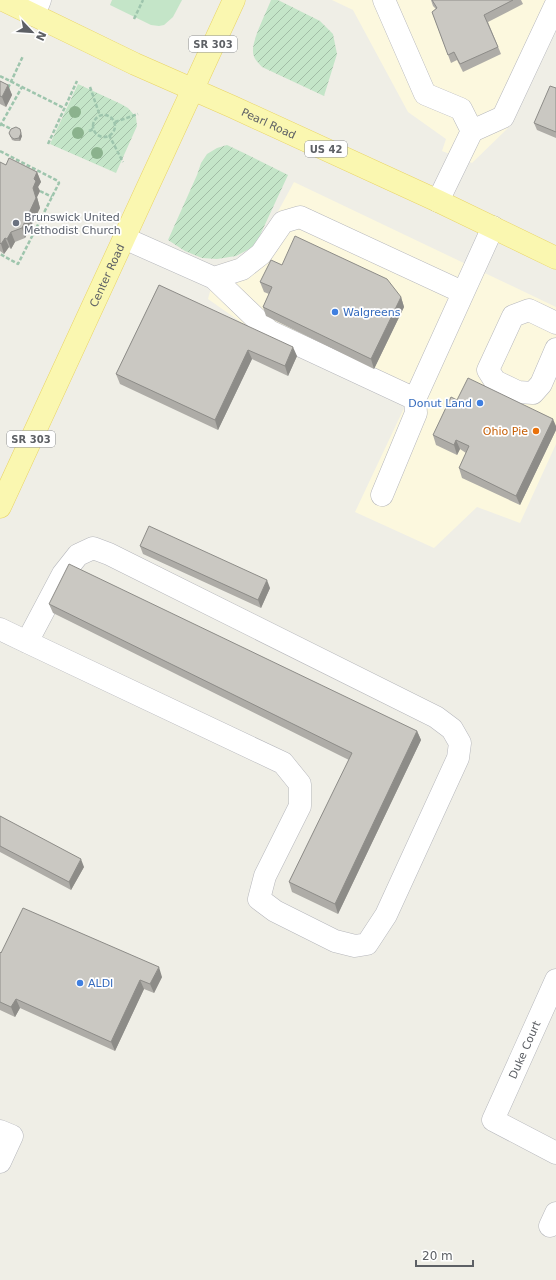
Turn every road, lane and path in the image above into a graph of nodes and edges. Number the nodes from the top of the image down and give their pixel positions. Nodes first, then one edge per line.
1 (3, 0) edge
2 (143, 0) edge
3 (234, 0) edge
4 (384, 0) edge
5 (556, 4) edge
6 (37, 7) edge
7 (134, 19) dead end
8 (23, 56) dead end
9 (0, 76) edge
10 (77, 81) dead end
11 (11, 82) junction
12 (22, 87) junction
13 (90, 87) dead end
14 (193, 88) junction
15 (6, 92) edge
16 (64, 108) junction
17 (138, 114) dead end
18 (100, 116) junction
19 (115, 122) junction
20 (1, 125) edge
21 (94, 129) junction
22 (14, 130) edge
23 (89, 131) dead end
24 (472, 131) junction
25 (109, 135) junction
26 (48, 144) dead end
27 (0, 151) edge
28 (123, 162) dead end
29 (40, 191) dead end
30 (52, 197) junction
31 (438, 201) junction
32 (493, 227) junction
33 (124, 238) junction
34 (0, 254) edge
35 (556, 258) edge
36 (214, 278) junction
37 (462, 292) junction
38 (556, 323) edge
39 (556, 349) edge
40 (415, 399) junction
41 (382, 495) dead end
42 (0, 507) edge
43 (0, 629) edge
44 (27, 642) junction
45 (556, 980) edge
46 (6, 1133) edge
47 (556, 1153) edge
48 (0, 1162) edge

1 - 6 main road, Pearl Road / US 42
2 - 7 path
3 - 14 main road, Center Road / SR 303
4 - 24 street
5 - 24 street
6 - 14 main road, Pearl Road / US 42
8 - 11 path
9 - 11 path
10 - 16 path
11 - 12 path
11 - 15 path
12 - 16 path
12 - 20 path
13 - 18 path
14 - 31 main road, Pearl Road / US 42
14 - 33 main road, Center Road / SR 303
16 - 26 path
17 - 19 path
18 - 19 path
18 - 21 path
19 - 25 path
20 - 22 path
21 - 23 path
21 - 25 path
24 - 31 street
25 - 28 path
27 - 30 path
29 - 30 path
30 - 34 path
31 - 32 main road, Pearl Road / US 42
32 - 35 main road, Pearl Road / US 42
32 - 37 street
33 - 36 street
33 - 42 main road, Center Road / SR 303
36 - 37 street
36 - 40 street
37 - 40 street
38 - 39 street
40 - 41 street
43 - 44 street
44 - 44 street
45 - 47 street, Duke Court
46 - 48 street

